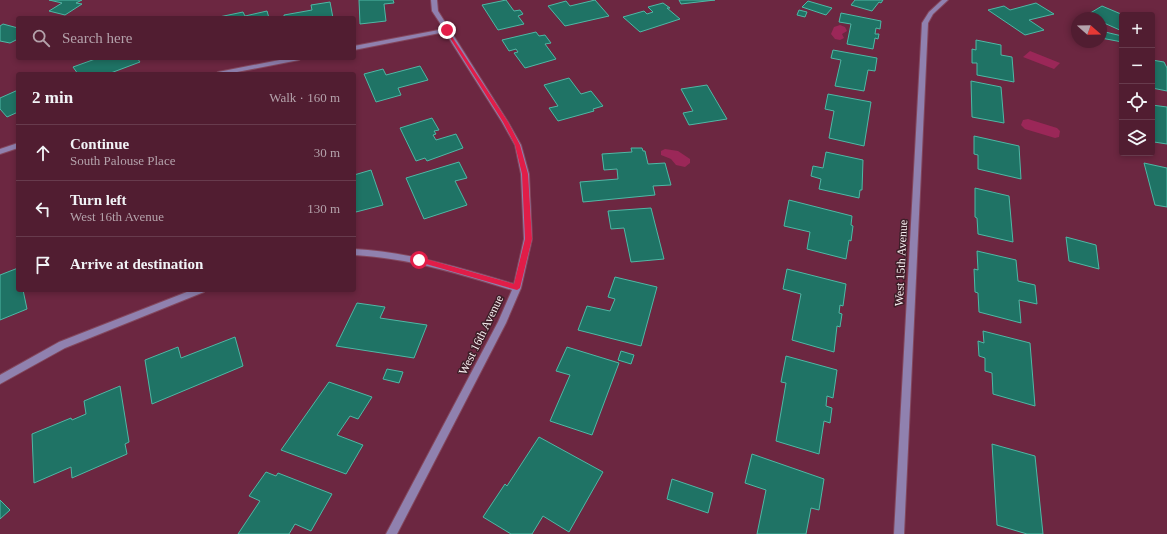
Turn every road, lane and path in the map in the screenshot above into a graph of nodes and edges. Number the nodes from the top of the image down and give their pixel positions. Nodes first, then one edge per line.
1 (434, 0) edge
2 (945, 0) edge
3 (447, 30) junction
4 (356, 48) edge
5 (289, 60) edge
6 (228, 72) edge
7 (16, 146) edge
8 (0, 152) edge
9 (356, 252) edge
10 (517, 288) junction
11 (196, 292) edge
12 (0, 380) edge
13 (391, 534) edge
14 (899, 534) edge

1 - 3 street, West 16th Avenue
2 - 14 street, West 15th Avenue
3 - 4 street
3 - 10 street, West 16th Avenue
5 - 6 street
7 - 8 street
9 - 10 street
10 - 13 street, West 16th Avenue
11 - 12 street

